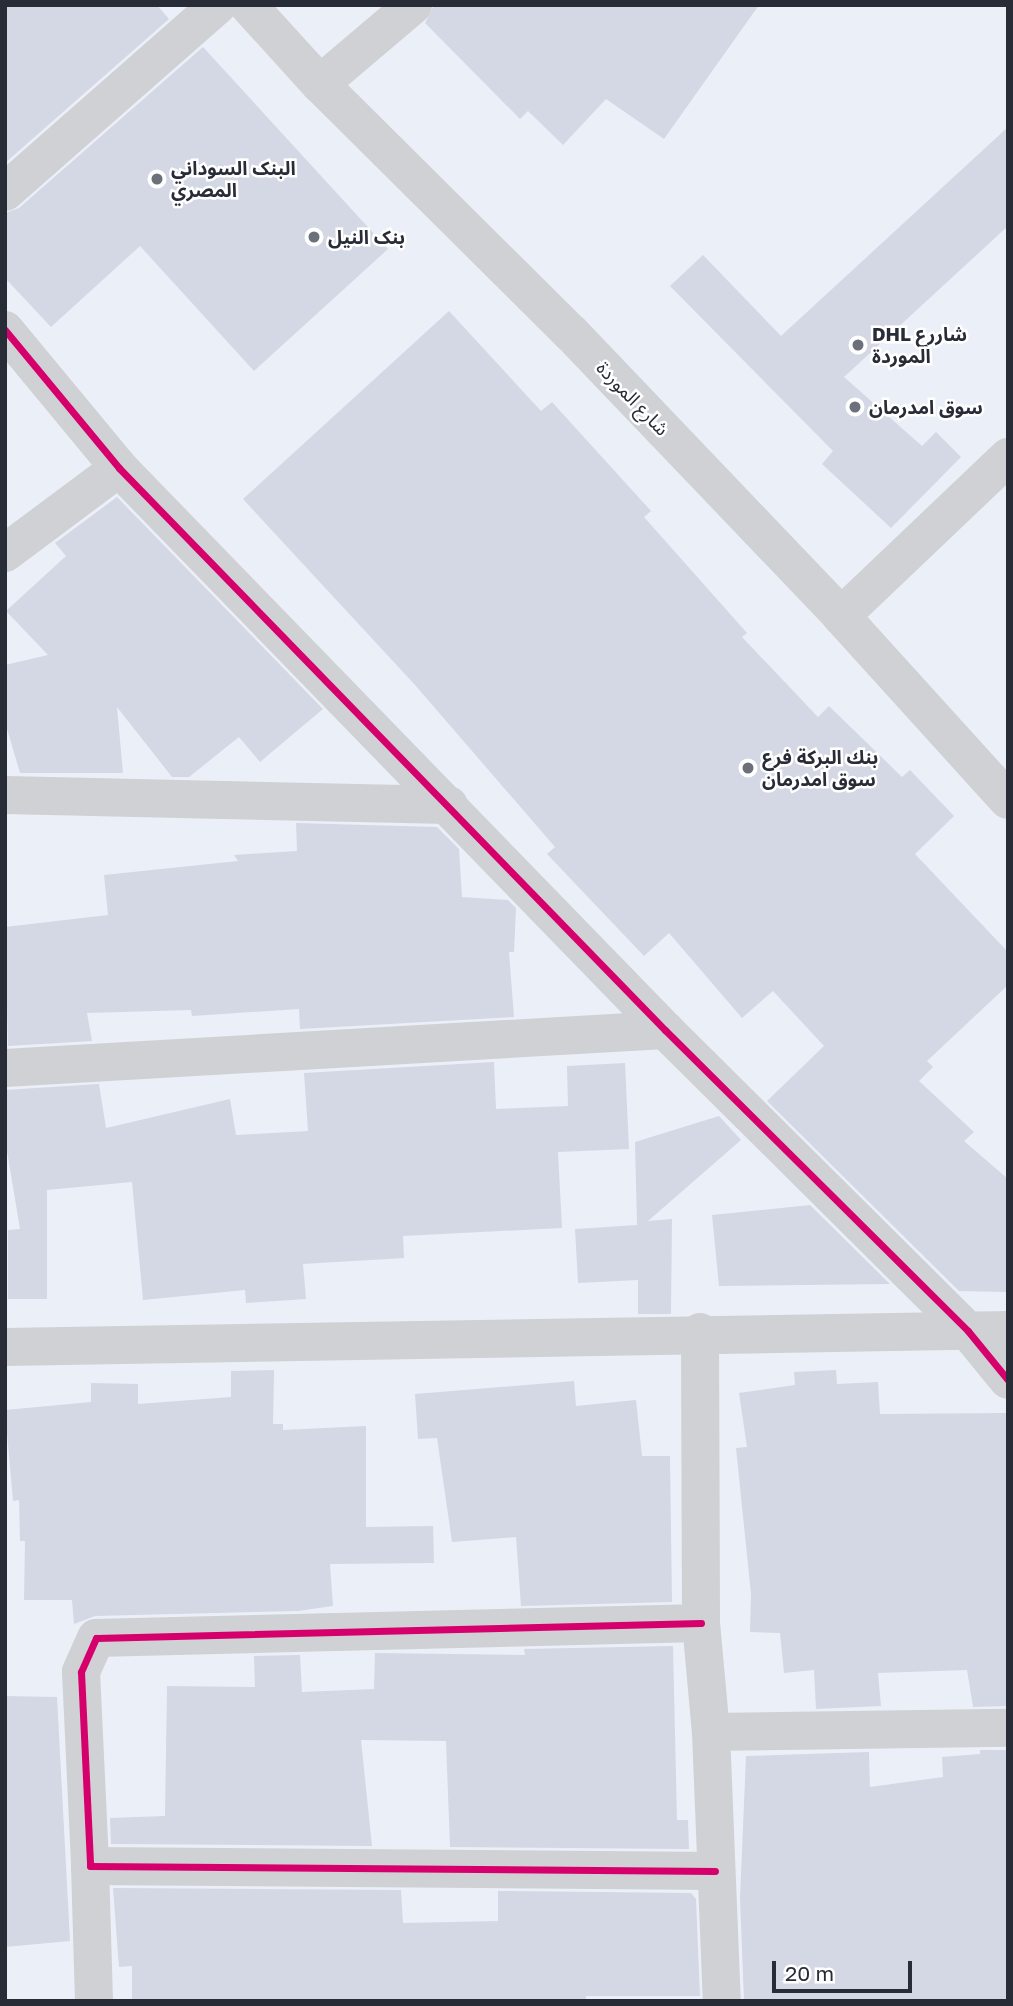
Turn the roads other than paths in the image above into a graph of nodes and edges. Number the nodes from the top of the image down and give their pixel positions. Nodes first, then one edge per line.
1 (218, 5) edge
2 (248, 5) edge
3 (413, 5) edge
4 (320, 84) junction
5 (5, 192) edge
6 (5, 330) edge
7 (1008, 457) edge
8 (119, 468) junction
9 (5, 552) edge
10 (841, 616) junction
11 (5, 795) edge
12 (1008, 800) edge
13 (449, 805) junction
14 (665, 1030) junction
15 (5, 1068) edge
16 (1008, 1329) edge
17 (968, 1331) junction
18 (700, 1332) junction
19 (5, 1347) edge
20 (1008, 1380) edge
21 (701, 1623) junction
22 (1008, 1728) edge
23 (711, 1732) junction
24 (90, 1867) junction
25 (715, 1871) junction
26 (94, 2001) edge
27 (722, 2001) edge

1 - 5 street
2 - 4 street, شارع الموردة
3 - 4 street
4 - 10 street, شارع الموردة
6 - 8 street
7 - 10 street
8 - 9 street
8 - 13 street
10 - 12 street, شارع الموردة
11 - 13 street
13 - 14 street
14 - 15 street
14 - 17 street
16 - 17 street
17 - 18 street
17 - 20 street
18 - 19 street
18 - 21 street
21 - 23 street
21 - 24 street
22 - 23 street
23 - 25 street
24 - 25 street
24 - 26 street
25 - 27 street

